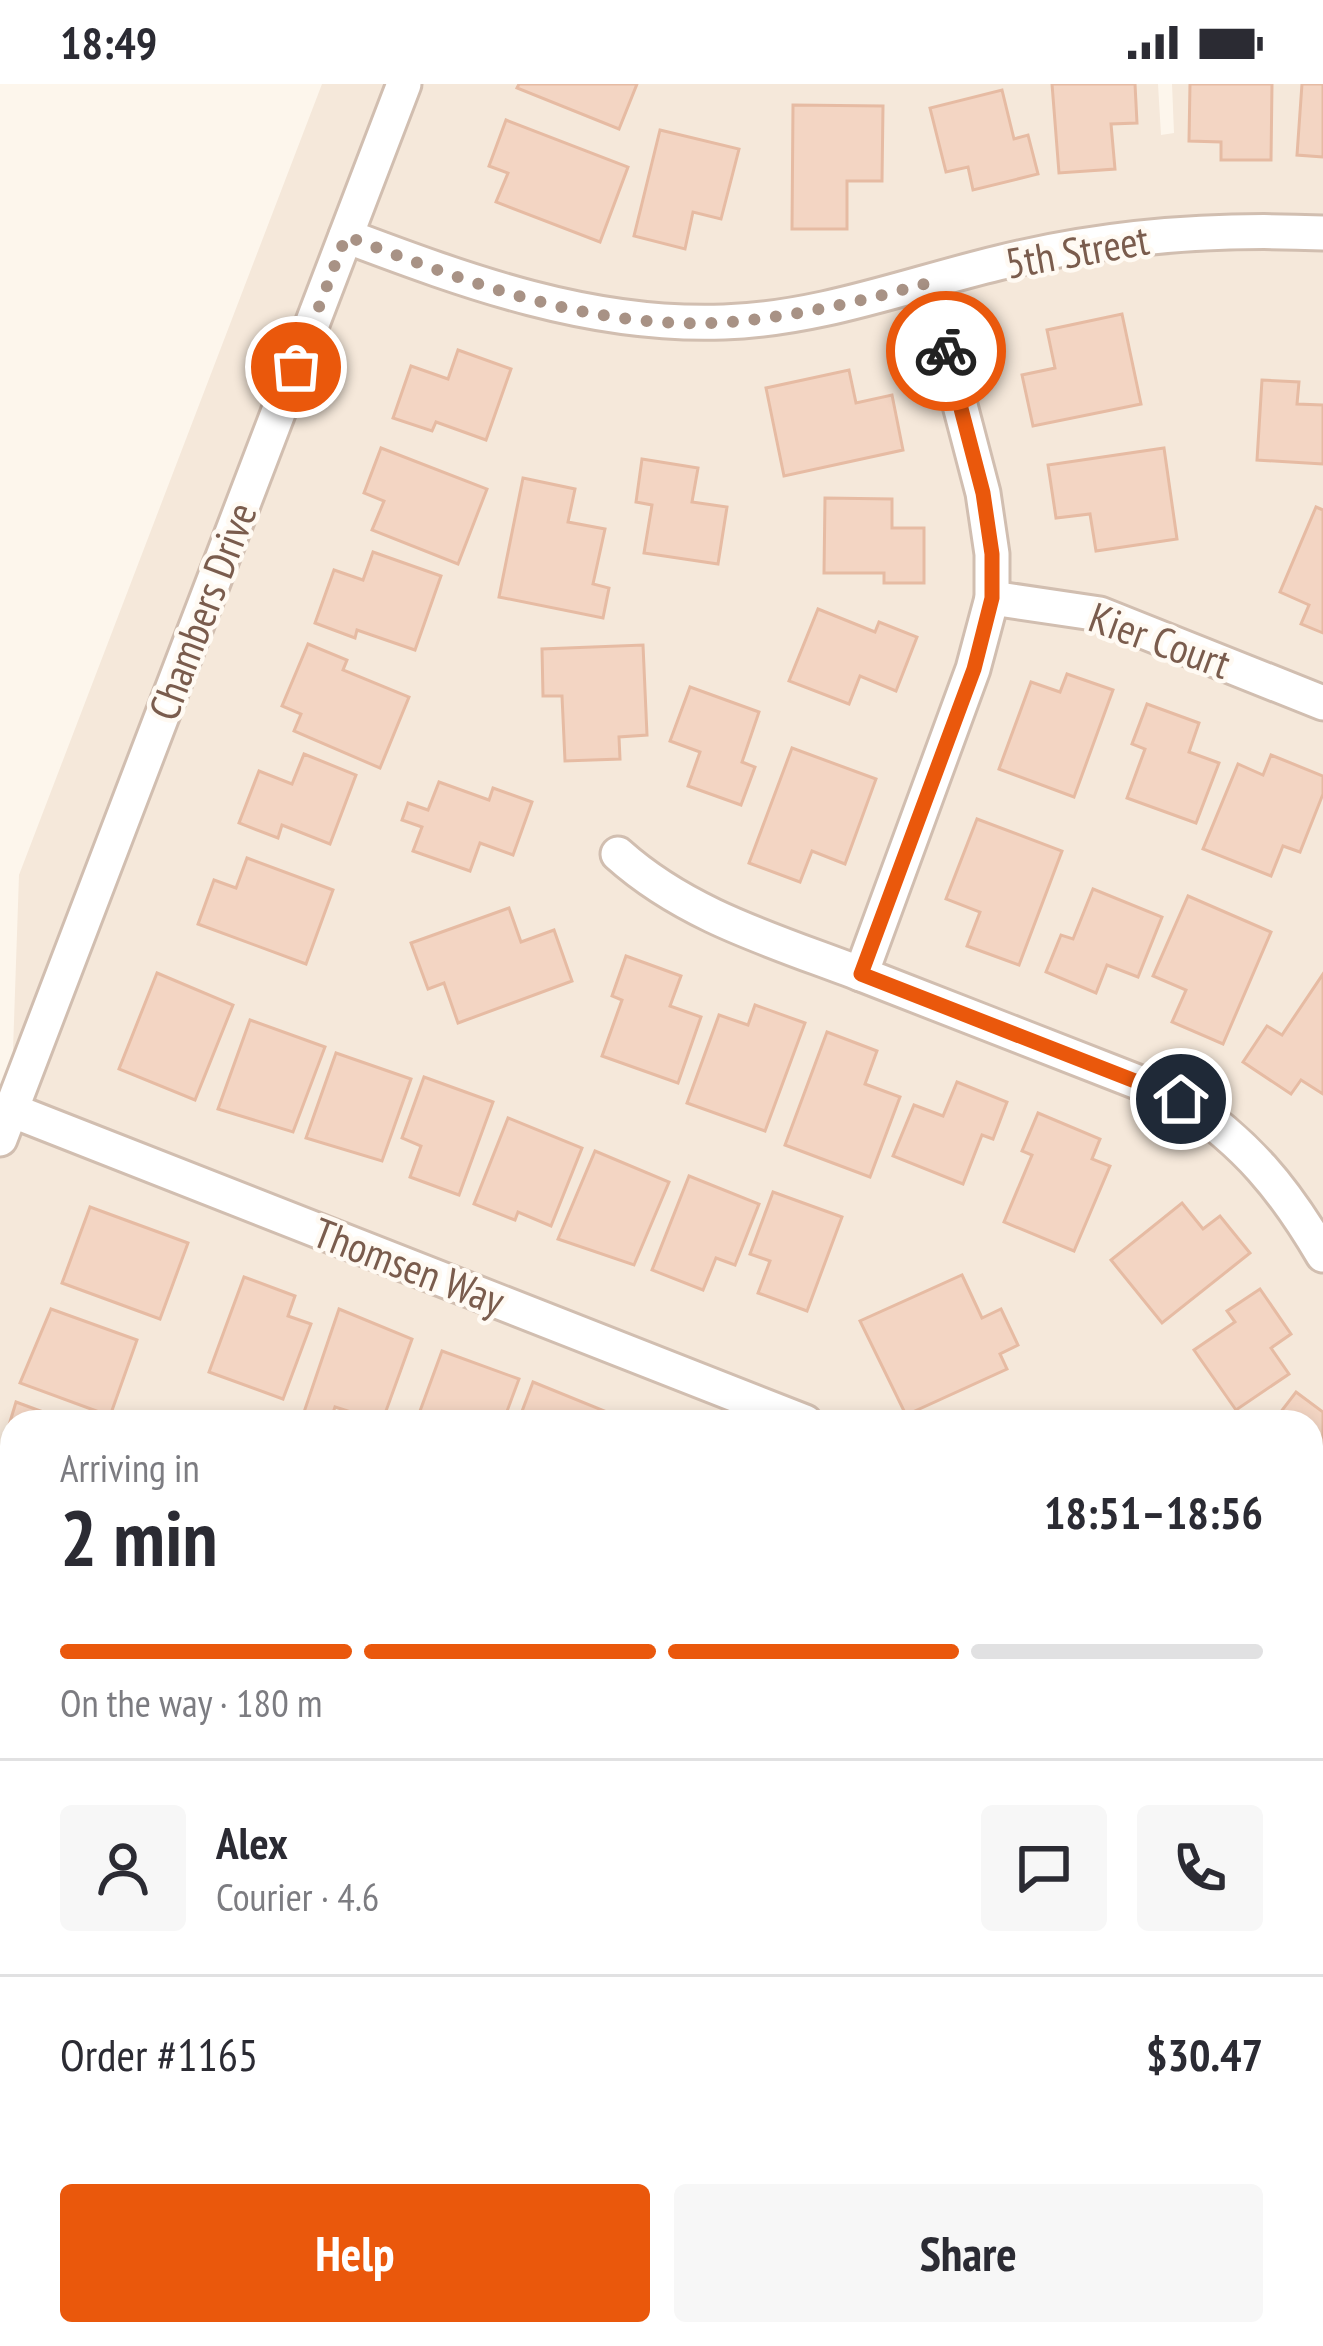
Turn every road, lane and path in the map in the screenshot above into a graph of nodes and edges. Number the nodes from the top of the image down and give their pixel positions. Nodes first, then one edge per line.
1 (404, 84) edge
2 (1323, 232) edge
3 (346, 236) junction
4 (928, 283) junction
5 (992, 598) junction
6 (1323, 703) edge
7 (618, 854) dead end
8 (861, 974) junction
9 (5, 1124) edge
10 (1323, 1256) edge
11 (774, 1410) edge

1 - 3 street, Chambers Drive
2 - 4 street, 5th Street
3 - 4 street, 5th Street
3 - 9 street, Chambers Drive
4 - 5 street
5 - 6 street, Kier Court
5 - 8 street
7 - 8 street
8 - 10 street
9 - 11 street, Thomsen Way

